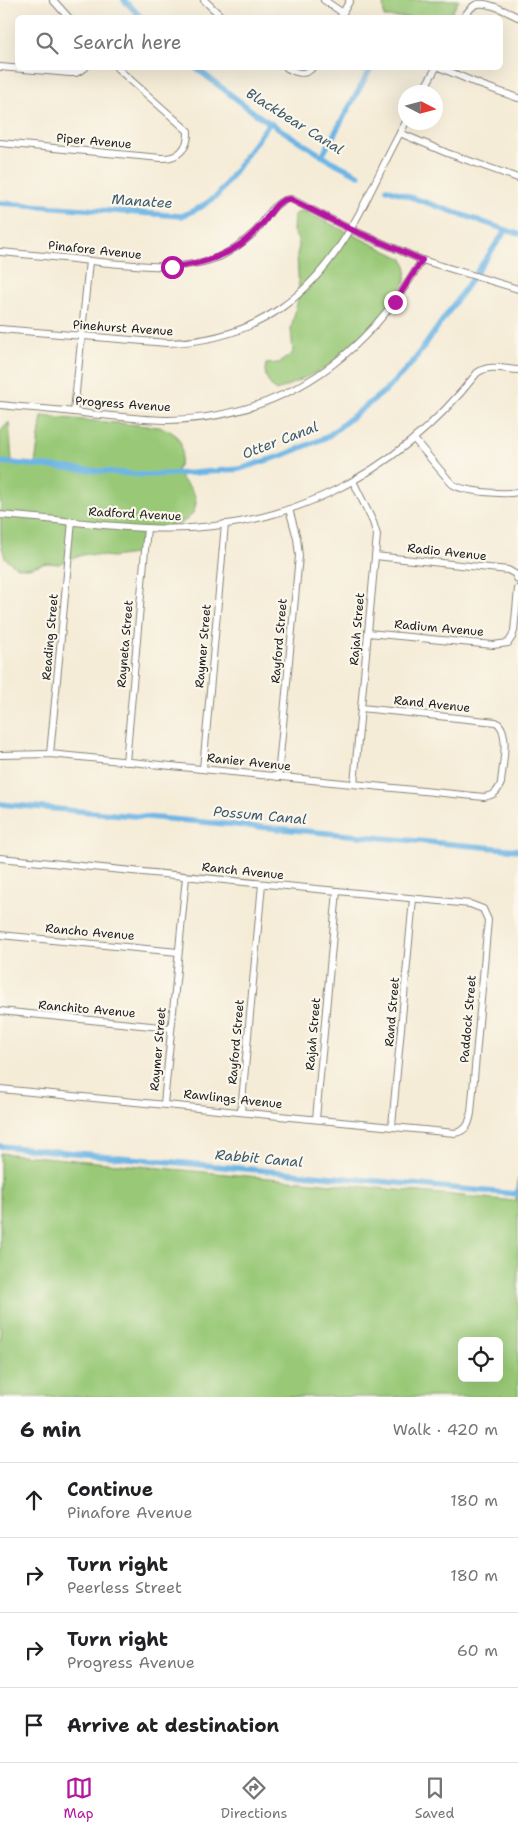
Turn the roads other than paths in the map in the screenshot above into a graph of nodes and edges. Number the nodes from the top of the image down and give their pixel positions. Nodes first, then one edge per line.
1 (54, 0) edge
2 (204, 0) edge
3 (324, 0) edge
4 (350, 0) edge
5 (66, 15) edge
6 (220, 15) edge
7 (342, 15) edge
8 (465, 15) edge
9 (518, 16) edge
10 (0, 67) edge
11 (15, 68) edge
12 (35, 70) edge
13 (81, 70) edge
14 (119, 70) edge
15 (291, 70) edge
16 (309, 70) edge
17 (435, 70) edge
18 (446, 70) edge
19 (426, 85) edge
20 (518, 98) edge
21 (402, 130) edge
22 (400, 133) junction
23 (0, 143) edge
24 (518, 178) edge
25 (350, 229) junction
26 (0, 252) edge
27 (422, 260) junction
28 (89, 261) junction
29 (518, 289) edge
30 (0, 329) edge
31 (81, 336) junction
32 (518, 370) edge
33 (0, 405) edge
34 (74, 412) junction
35 (414, 439) junction
36 (353, 481) junction
37 (518, 492) edge
38 (289, 509) junction
39 (0, 515) edge
40 (72, 521) junction
41 (225, 524) junction
42 (148, 528) junction
43 (375, 556) junction
44 (516, 577) edge
45 (518, 589) edge
46 (368, 633) junction
47 (361, 708) junction
48 (50, 754) junction
49 (0, 755) edge
50 (126, 762) junction
51 (203, 769) junction
52 (278, 777) junction
53 (354, 784) junction
54 (494, 795) joint
55 (0, 858) edge
56 (186, 877) junction
57 (262, 884) junction
58 (337, 891) junction
59 (413, 899) junction
60 (483, 909) joint
61 (0, 935) edge
62 (178, 952) junction
63 (0, 1012) edge
64 (171, 1028) junction
65 (0, 1088) edge
66 (164, 1104) junction
67 (240, 1112) junction
68 (316, 1119) junction
69 (392, 1126) junction
70 (463, 1131) joint

1 - 5 street
2 - 6 street
3 - 7 street
4 - 7 street
8 - 9 street
10 - 11 street
12 - 13 street
14 - 23 street, Piper Avenue
15 - 16 street
17 - 19 street
18 - 20 street
21 - 22 street, Pinehurst Avenue
22 - 24 street
22 - 25 street, Pinehurst Avenue
25 - 27 street
25 - 28 street, Pinafore Avenue
25 - 31 street, Pinehurst Avenue
26 - 28 street, Pinafore Avenue
27 - 29 street
27 - 34 street, Progress Avenue
28 - 31 street
30 - 31 street, Pinehurst Avenue
31 - 34 street
32 - 35 street, Radford Avenue
33 - 34 street, Progress Avenue
35 - 36 street, Radford Avenue
35 - 37 street
36 - 38 street, Radford Avenue
36 - 43 street, Rajah Street
38 - 41 street, Radford Avenue
38 - 52 street, Rayford Street
39 - 40 street, Radford Avenue
40 - 42 street, Radford Avenue
40 - 48 street, Reading Street
41 - 42 street, Radford Avenue
41 - 51 street, Raymer Street
42 - 50 street, Rayneta Street
43 - 44 street, Radio Avenue
43 - 46 street, Rajah Street
45 - 46 street, Radium Avenue
46 - 47 street, Rajah Street
47 - 53 street, Rajah Street
47 - 54 street, Rand Avenue
48 - 49 street, Ranier Avenue
48 - 50 street, Ranier Avenue
50 - 51 street, Ranier Avenue
51 - 52 street, Ranier Avenue
52 - 53 street, Ranier Avenue
53 - 54 street, Ranier Avenue
55 - 56 street, Ranch Avenue
56 - 57 street, Ranch Avenue
56 - 62 street, Raymer Street
57 - 58 street, Ranch Avenue
57 - 67 street, Rayford Street
58 - 59 street, Ranch Avenue
58 - 68 street, Rajah Street
59 - 60 street, Ranch Avenue
59 - 69 street, Rand Street
60 - 70 street, Paddock Street
61 - 62 street, Rancho Avenue
62 - 64 street, Raymer Street
63 - 64 street, Ranchito Avenue
64 - 66 street, Raymer Street
65 - 66 street, Rawlings Avenue
66 - 67 street, Rawlings Avenue
67 - 68 street, Rawlings Avenue
68 - 69 street, Rawlings Avenue
69 - 70 street, Rawlings Avenue

